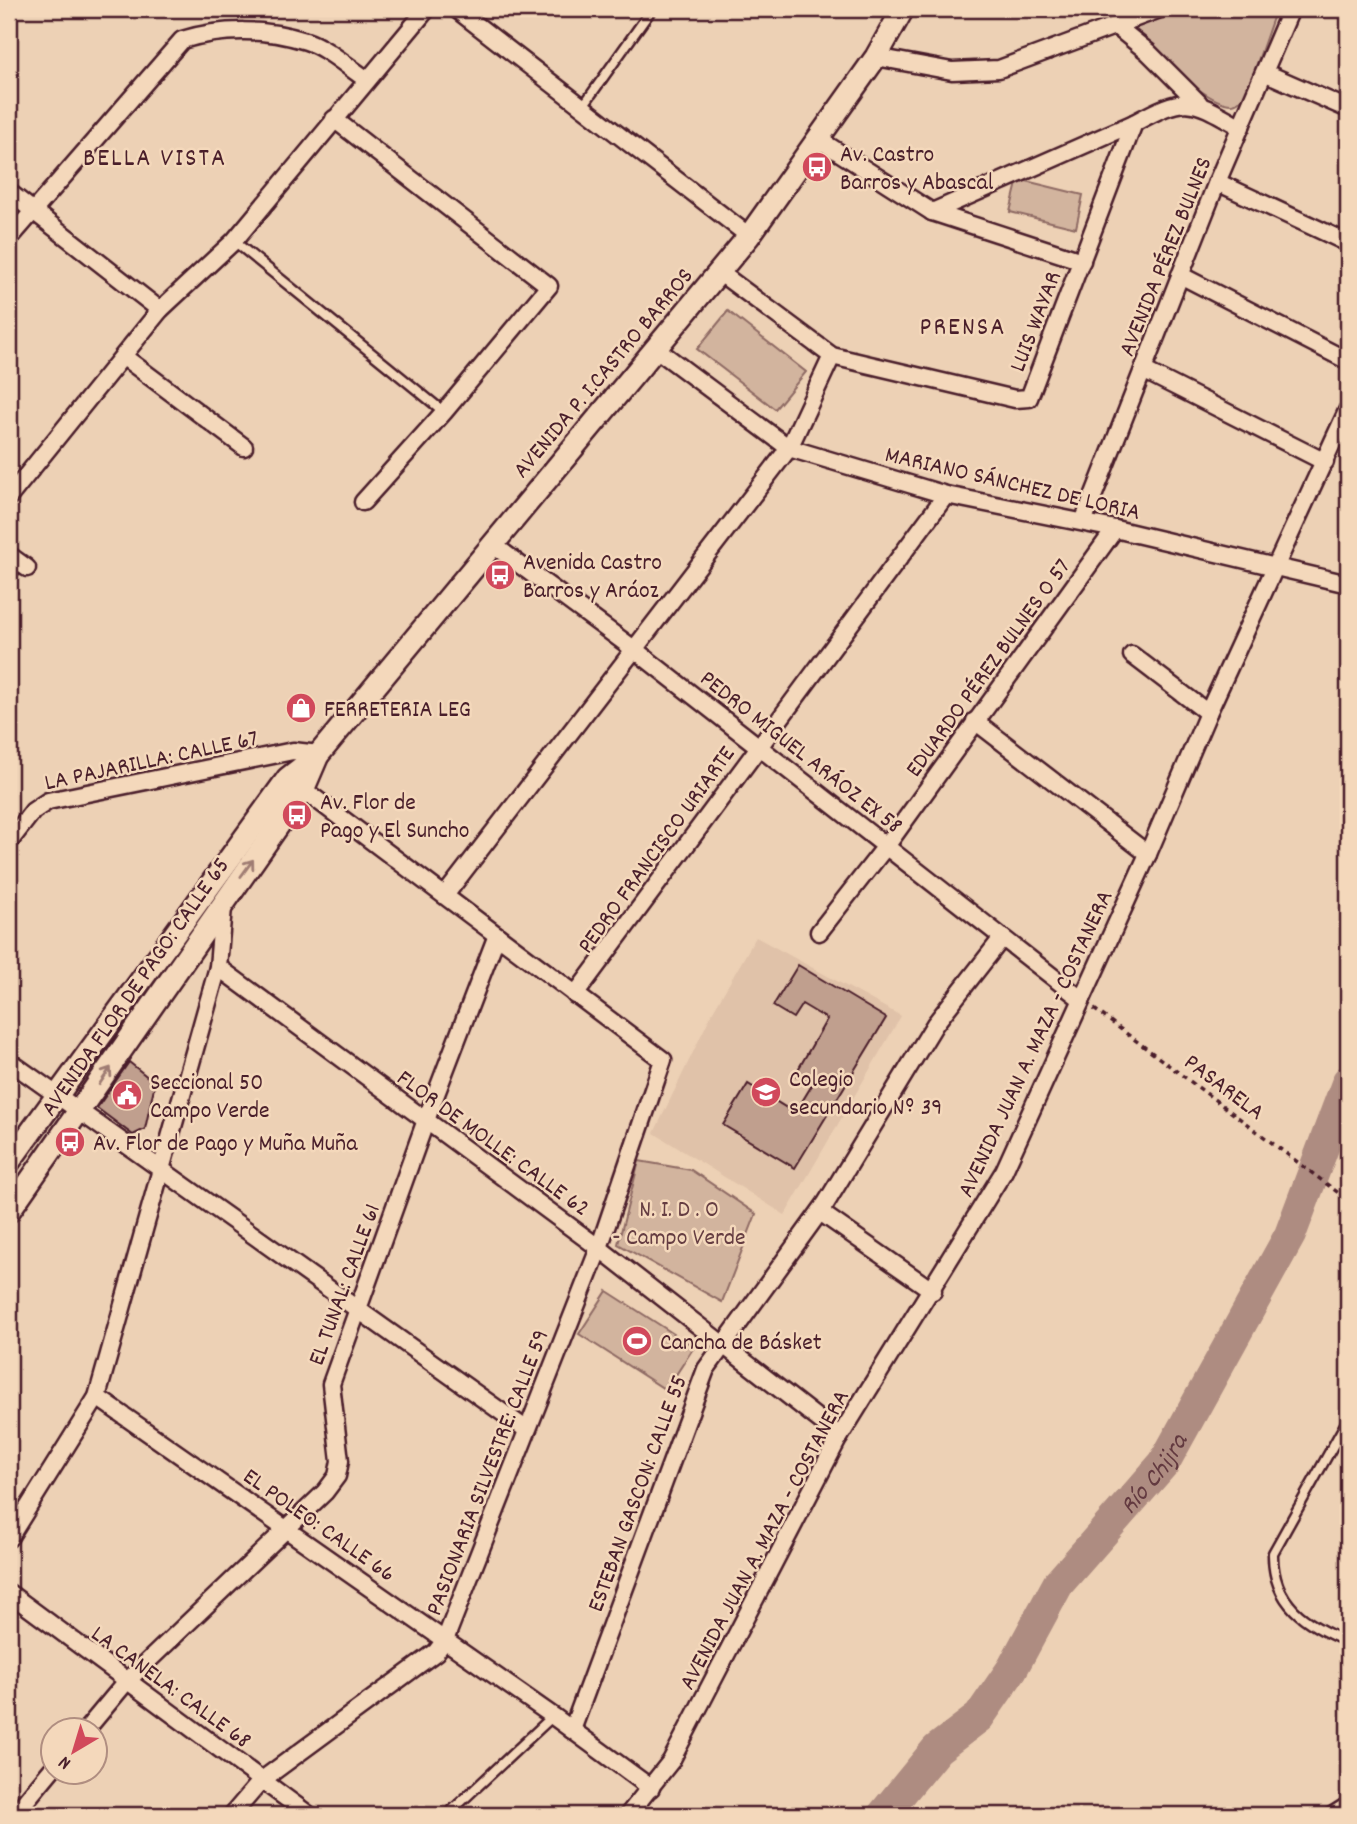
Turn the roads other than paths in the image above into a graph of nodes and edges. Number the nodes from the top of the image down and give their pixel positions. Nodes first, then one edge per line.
1 (427, 9) edge
2 (456, 9) edge
3 (652, 9) edge
4 (903, 9) edge
5 (1160, 9) edge
6 (1291, 9) edge
7 (1116, 26) junction
8 (876, 57) junction
9 (1266, 73) junction
10 (366, 79) junction
11 (1199, 103) junction
12 (583, 106) junction
13 (1348, 109) edge
14 (334, 119) junction
15 (1134, 123) junction
16 (1241, 127) junction
17 (818, 139) junction
18 (1217, 182) junction
19 (9, 192) edge
20 (31, 211) junction
21 (932, 212) junction
22 (749, 236) junction
23 (9, 239) edge
24 (234, 241) junction
25 (1348, 243) edge
26 (1082, 261) junction
27 (719, 272) junction
28 (1180, 275) junction
29 (160, 310) junction
30 (655, 348) junction
31 (832, 356) junction
32 (124, 357) junction
33 (1348, 361) edge
34 (1143, 370) junction
35 (1348, 409) edge
36 (444, 412) junction
37 (244, 447) dead end
38 (789, 448) junction
39 (1325, 462) junction
40 (946, 495) junction
41 (9, 497) edge
42 (363, 502) dead end
43 (1083, 522) junction
44 (1115, 529) junction
45 (492, 544) junction
46 (9, 555) edge
47 (1279, 565) junction
48 (27, 568) dead end
49 (1348, 584) edge
50 (635, 650) junction
51 (1132, 655) dead end
52 (1208, 712) junction
53 (975, 721) junction
54 (759, 747) junction
55 (319, 754) junction
56 (295, 784) junction
57 (9, 842) edge
58 (887, 845) junction
59 (1148, 854) junction
60 (446, 894) junction
61 (223, 901) junction
62 (819, 932) dead end
63 (497, 935) junction
64 (1002, 938) junction
65 (218, 967) junction
66 (575, 995) junction
67 (1081, 999) junction
68 (9, 1061) edge
69 (56, 1096) junction
70 (79, 1113) junction
71 (426, 1120) junction
72 (9, 1162) edge
73 (161, 1170) junction
74 (9, 1212) edge
75 (820, 1212) junction
76 (598, 1248) junction
77 (933, 1291) junction
78 (357, 1310) junction
79 (722, 1344) junction
80 (97, 1397) junction
81 (1348, 1419) edge
82 (527, 1430) junction
83 (1346, 1430) edge
84 (840, 1436) junction
85 (286, 1528) junction
86 (9, 1538) edge
87 (9, 1593) edge
88 (445, 1640) junction
89 (1348, 1642) edge
90 (126, 1682) junction
91 (98, 1716) edge
92 (554, 1716) junction
93 (572, 1730) junction
94 (262, 1780) junction
95 (38, 1786) edge
96 (651, 1788) junction
97 (1348, 1801) edge
98 (14, 1815) edge
99 (232, 1815) edge
100 (309, 1815) edge
101 (447, 1815) edge
102 (628, 1815) edge
103 (1326, 1815) edge

1 - 10 street
2 - 12 street
3 - 12 lane
4 - 8 street, AVENIDA P. I.CASTRO BARROS
5 - 7 street
6 - 9 street, AVENIDA PÉREZ BULNES
7 - 8 street
7 - 11 street
8 - 17 street, AVENIDA P. I.CASTRO BARROS
9 - 13 street
9 - 16 street, AVENIDA PÉREZ BULNES
10 - 14 street
10 - 20 street
11 - 15 street
11 - 16 street
12 - 22 street
14 - 24 street
14 - 36 street
15 - 21 street
15 - 26 street, LUIS WAYAR
16 - 18 street, AVENIDA PÉREZ BULNES
17 - 21 street
17 - 22 street, AVENIDA P. I.CASTRO BARROS
18 - 25 street
18 - 28 street, AVENIDA PÉREZ BULNES
19 - 20 street
20 - 23 street
20 - 29 street
21 - 26 street
22 - 27 street, AVENIDA P. I.CASTRO BARROS
24 - 29 street
24 - 36 lane
26 - 31 street, LUIS WAYAR
27 - 30 street, AVENIDA P. I.CASTRO BARROS
27 - 31 street
28 - 33 street
28 - 34 street, AVENIDA PÉREZ BULNES
29 - 32 street
30 - 38 street, MARIANO SÁNCHEZ DE LORIA
30 - 45 street, AVENIDA P. I.CASTRO BARROS
31 - 38 street
32 - 37 street
32 - 41 street
34 - 39 street
34 - 43 street, AVENIDA PÉREZ BULNES
35 - 39 street, AVENIDA JUAN A. MAZA - COSTANERA
36 - 42 street
38 - 40 street, MARIANO SÁNCHEZ DE LORIA
38 - 50 street
39 - 47 street, AVENIDA JUAN A. MAZA - COSTANERA
40 - 43 street, MARIANO SÁNCHEZ DE LORIA
40 - 54 street, PEDRO FRANCISCO URIARTE
43 - 44 street, MARIANO SÁNCHEZ DE LORIA
44 - 47 street, MARIANO SÁNCHEZ DE LORIA
44 - 53 street, EDUARDO PÉREZ BULNES O 57
45 - 50 street, PEDRO MIGUEL ARÁOZ EX 58
45 - 55 street, AVENIDA P. I.CASTRO BARROS
46 - 48 street
47 - 49 street, MARIANO SÁNCHEZ DE LORIA
47 - 52 street, AVENIDA JUAN A. MAZA - COSTANERA
50 - 54 street, PEDRO MIGUEL ARÁOZ EX 58
50 - 60 street
51 - 52 street
52 - 59 street, AVENIDA JUAN A. MAZA - COSTANERA
53 - 58 street, EDUARDO PÉREZ BULNES O 57
53 - 59 street
54 - 58 street, PEDRO MIGUEL ARÁOZ EX 58
54 - 66 street, PEDRO FRANCISCO URIARTE
55 - 56 street, AVENIDA P. I.CASTRO BARROS
55 - 57 street, LA PAJARILLA: CALLE 67
56 - 60 street
61 -> 56 street, AVENIDA FLOR DE PAGO: CALLE 65
56 - 69 street, AVENIDA FLOR DE PAGO: CALLE 65
58 - 62 street, EDUARDO PÉREZ BULNES O 57
58 - 64 street, PEDRO MIGUEL ARÁOZ EX 58
59 - 67 street, AVENIDA JUAN A. MAZA - COSTANERA
60 - 63 street
61 - 65 street
70 -> 61 street, AVENIDA FLOR DE PAGO: CALLE 65
63 - 66 street
63 - 71 street, EL TUNAL: CALLE 61
64 - 67 street, PEDRO MIGUEL ARÁOZ EX 58
64 - 75 street, ESTEBAN GASCON: CALLE 55
65 - 71 street, FLOR DE MOLLE: CALLE 62
65 - 73 street
66 - 76 street, PASIONARIA SILVESTRE: CALLE 59
67 - 77 street, AVENIDA JUAN A. MAZA - COSTANERA
68 - 69 street
69 - 70 street
69 - 72 street, AVENIDA FLOR DE PAGO: CALLE 65
70 - 73 street
70 - 74 street, AVENIDA FLOR DE PAGO: CALLE 65
71 - 76 street, FLOR DE MOLLE: CALLE 62
71 - 78 street, EL TUNAL: CALLE 61
73 - 78 street
73 - 80 street
75 - 77 street
75 - 79 street, ESTEBAN GASCON: CALLE 55
76 - 79 street, FLOR DE MOLLE: CALLE 62
76 - 82 street, PASIONARIA SILVESTRE: CALLE 59
77 - 84 street, AVENIDA JUAN A. MAZA - COSTANERA
78 - 82 street
78 - 85 street, EL TUNAL: CALLE 61
79 - 84 street, FLOR DE MOLLE: CALLE 62
79 - 93 street, ESTEBAN GASCON: CALLE 55
80 - 85 street, EL POLEO: CALLE 66
80 - 86 street
81 - 83 lane
82 - 88 street, PASIONARIA SILVESTRE: CALLE 59
83 - 89 lane
84 - 96 street, AVENIDA JUAN A. MAZA - COSTANERA
85 - 88 street, EL POLEO: CALLE 66
85 - 90 street, EL TUNAL: CALLE 61
87 - 90 street, LA CANELA: CALLE 68
88 - 92 street, EL POLEO: CALLE 66
88 - 94 street, PASIONARIA SILVESTRE: CALLE 59
90 - 91 street, EL TUNAL: CALLE 61
90 - 94 street, LA CANELA: CALLE 68
92 - 93 street, EL POLEO: CALLE 66
92 - 101 lane
93 - 96 street, EL POLEO: CALLE 66
94 - 99 street, PASIONARIA SILVESTRE: CALLE 59
94 - 100 street, LA CANELA: CALLE 68
95 - 98 street
96 - 102 street, AVENIDA JUAN A. MAZA - COSTANERA
97 - 103 lane

